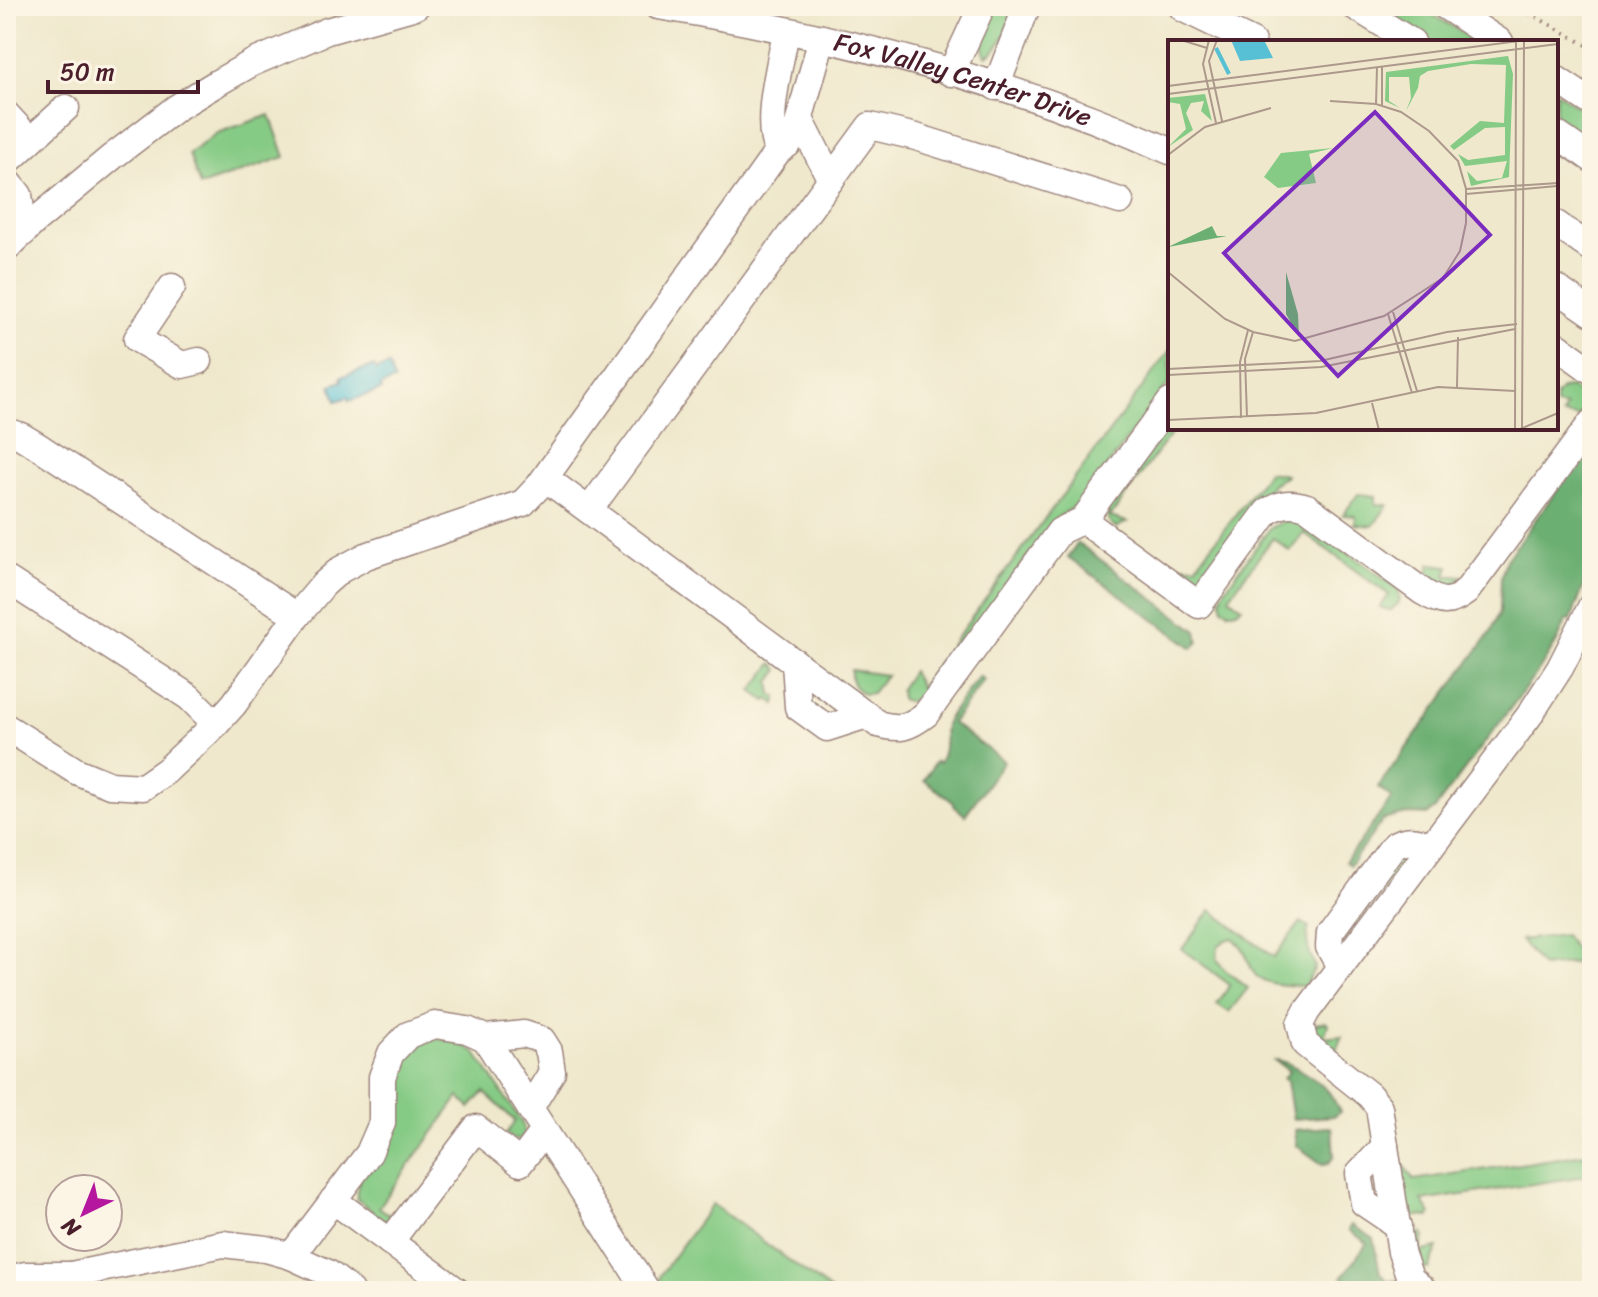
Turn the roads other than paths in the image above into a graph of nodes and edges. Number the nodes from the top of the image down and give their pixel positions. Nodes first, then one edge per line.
1 (416, 6) edge
2 (658, 6) edge
3 (982, 6) edge
4 (1027, 6) edge
5 (1181, 6) edge
6 (1354, 6) edge
7 (1445, 6) edge
8 (786, 31) junction
9 (822, 38) junction
10 (1248, 40) edge
11 (1409, 40) edge
12 (1497, 40) edge
13 (951, 73) junction
14 (1558, 80) edge
15 (996, 87) junction
16 (1592, 103) edge
17 (66, 108) dead end
18 (6, 114) edge
19 (800, 119) junction
20 (1558, 135) edge
21 (30, 140) junction
22 (1168, 150) edge
23 (778, 151) junction
24 (1592, 159) edge
25 (6, 163) edge
26 (6, 179) edge
27 (831, 180) junction
28 (1120, 201) dead end
29 (1558, 225) edge
30 (15, 241) edge
31 (1592, 249) edge
32 (172, 287) dead end
33 (1558, 289) edge
34 (1592, 313) edge
35 (1558, 346) edge
36 (199, 361) dead end
37 (1592, 371) edge
38 (1168, 405) edge
39 (1592, 422) edge
40 (6, 431) edge
41 (545, 478) junction
42 (589, 510) junction
43 (1083, 520) junction
44 (6, 579) edge
45 (1592, 605) edge
46 (297, 616) junction
47 (216, 724) junction
48 (6, 727) edge
49 (485, 1038) junction
50 (530, 1108) junction
51 (544, 1131) junction
52 (333, 1200) junction
53 (390, 1242) junction
54 (291, 1256) junction
55 (71, 1275) junction
56 (6, 1280) edge
57 (440, 1286) edge
58 (43, 1291) edge
59 (351, 1291) edge
60 (647, 1291) edge
61 (1425, 1291) edge

1 - 30 street
2 - 8 street, Fox Valley Center Drive
3 - 13 street
4 - 15 street
5 - 10 street
6 - 11 street
7 - 12 street
8 - 9 street, Fox Valley Center Drive
8 - 23 street
9 - 13 street, Fox Valley Center Drive
9 - 19 street
13 - 15 street, Fox Valley Center Drive
14 - 16 street
15 - 22 street, Fox Valley Center Drive
17 - 21 street
18 - 21 street
19 - 23 street
19 - 27 street
20 - 24 street
21 - 25 street
23 - 41 street
26 - 30 street
27 - 28 street
27 - 42 street
29 - 31 street
32 - 36 street
33 - 34 street
35 - 37 street
38 - 43 street
39 - 43 street
40 - 46 street
41 - 42 street
41 - 46 street
42 - 43 street
44 - 47 street
45 - 61 street
46 - 47 street
47 - 48 street
49 - 50 street
49 - 50 street
49 - 52 street
50 - 51 street
51 - 53 street
51 - 60 street
52 - 53 street
52 - 54 street
53 - 57 street
54 - 55 street
54 - 59 street
55 - 56 street
55 - 58 street

